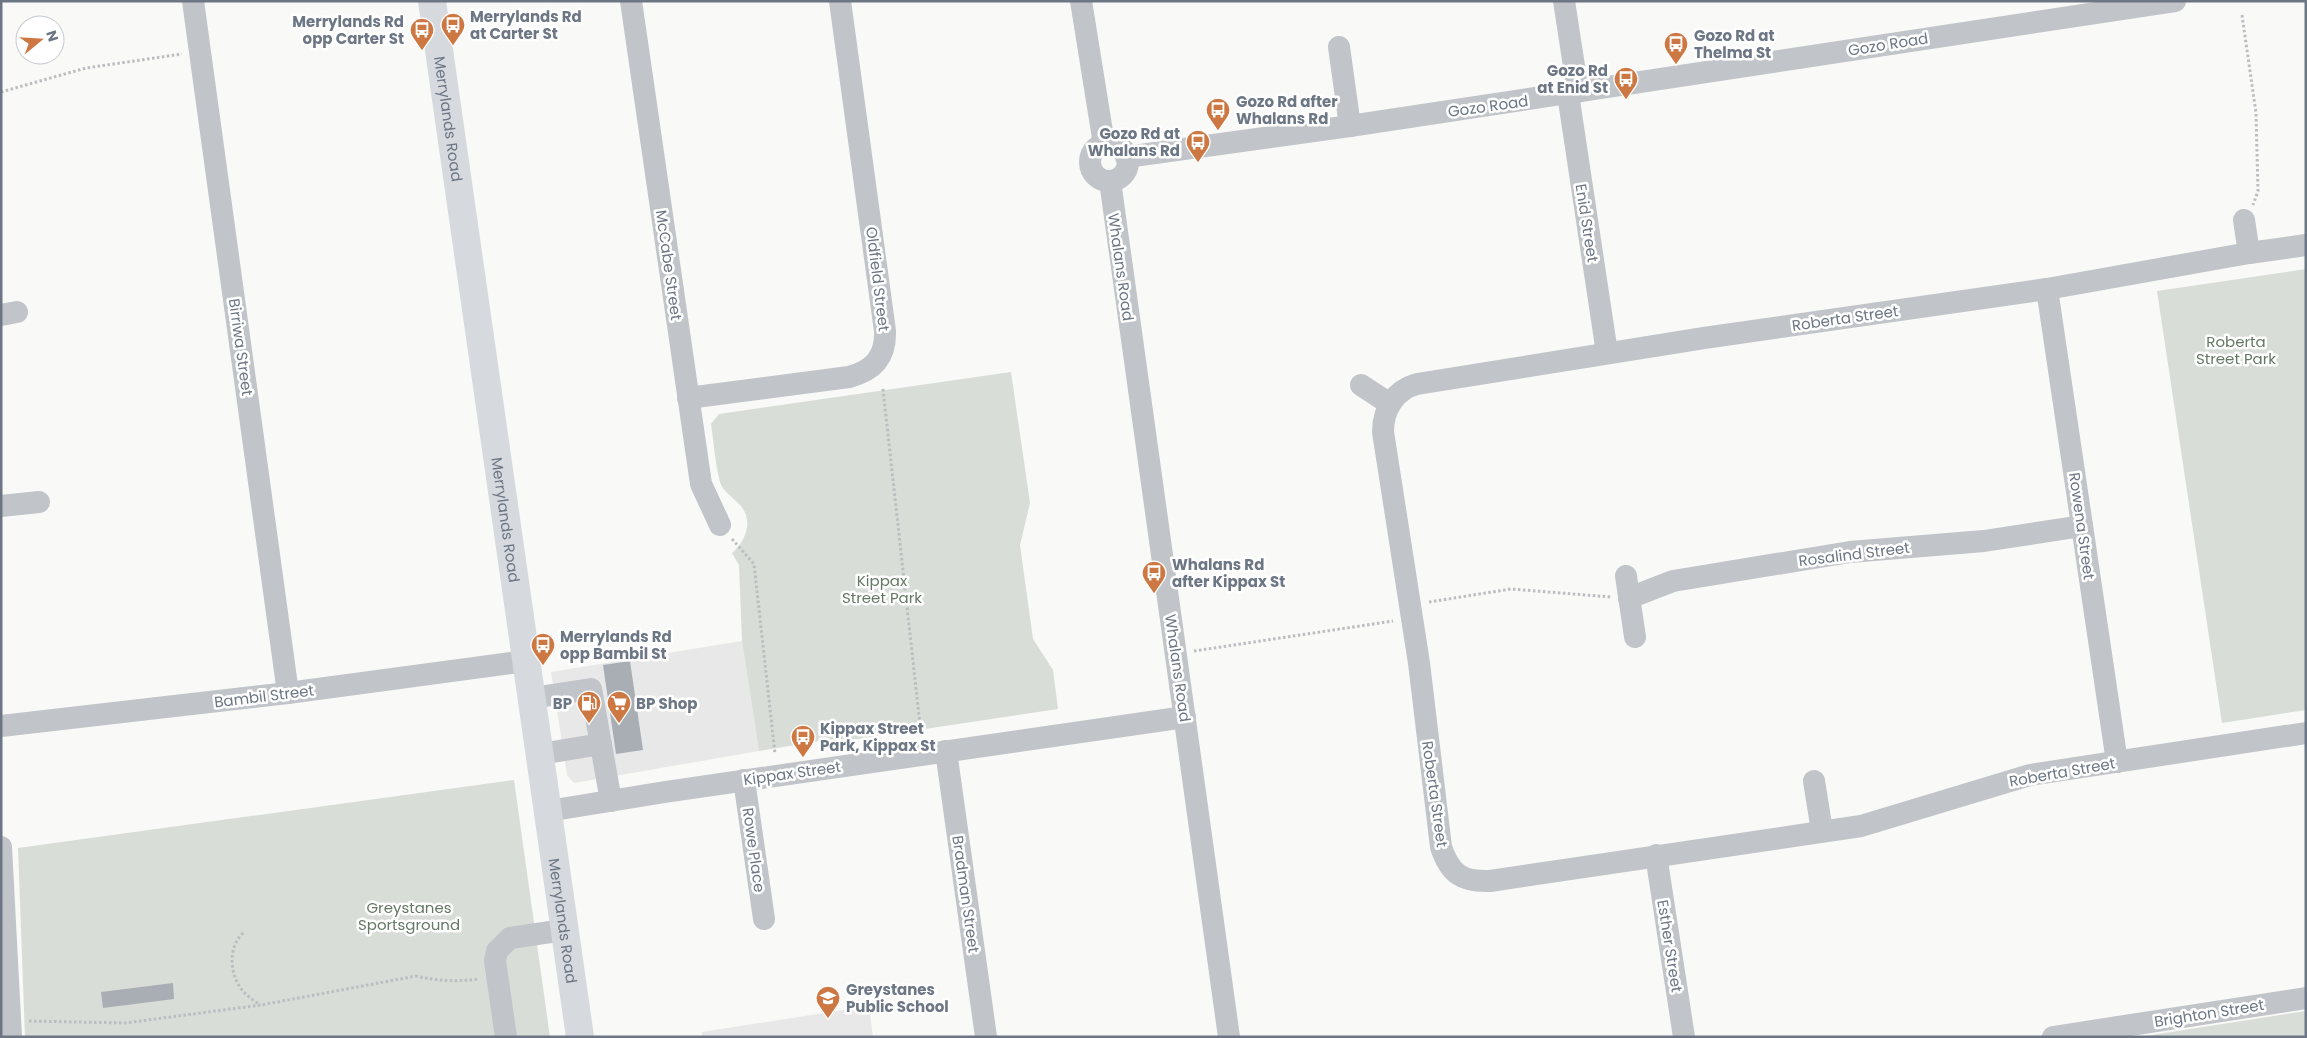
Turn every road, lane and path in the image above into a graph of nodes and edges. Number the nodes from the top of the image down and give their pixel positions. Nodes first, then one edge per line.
1 (193, 1) edge
2 (432, 1) edge
3 (631, 1) edge
4 (840, 1) edge
5 (1081, 1) edge
6 (1564, 1) edge
7 (2175, 1) edge
8 (2242, 15) dead end
9 (1339, 47) dead end
10 (200, 51) junction
11 (1, 92) edge
12 (1573, 93) junction
13 (1350, 126) junction
14 (1104, 144) junction
15 (1126, 156) junction
16 (1110, 181) junction
17 (2244, 220) joint
18 (2306, 245) edge
19 (2249, 253) junction
20 (2047, 289) junction
21 (1607, 353) junction
22 (1361, 385) dead end
23 (883, 388) dead end
24 (688, 398) junction
25 (1390, 404) junction
26 (39, 502) dead end
27 (1, 506) edge
28 (720, 525) joint
29 (2082, 526) junction
30 (1626, 576) dead end
31 (1629, 598) junction
32 (1635, 637) dead end
33 (526, 661) junction
34 (288, 693) junction
35 (532, 698) junction
36 (1185, 717) junction
37 (1, 726) edge
38 (2306, 732) edge
39 (920, 734) dead end
40 (601, 744) junction
41 (946, 751) junction
42 (540, 754) junction
43 (775, 754) dead end
44 (2117, 762) junction
45 (744, 780) junction
46 (1814, 781) dead end
47 (611, 800) junction
48 (548, 811) junction
49 (1822, 830) junction
50 (1, 847) edge
51 (1656, 855) junction
52 (764, 919) dead end
53 (564, 930) junction
54 (243, 933) dead end
55 (497, 976) junction
56 (2306, 998) edge
57 (261, 1005) junction
58 (11, 1030) edge
59 (506, 1037) edge
60 (580, 1037) edge
61 (986, 1037) edge
62 (1229, 1037) edge
63 (1684, 1037) edge
64 (2053, 1037) edge

1 - 10 street, Birriwa Street
2 - 33 main road, Merrylands Road
3 - 24 street, McCabe Street
4 - 24 street, Oldfield Street
5 - 14 street
6 - 12 street, Enid Street
7 - 12 street, Gozo Road
8 - 17 path
9 - 13 street
10 - 11 path
10 - 34 street, Birriwa Street
12 - 13 street, Gozo Road
12 - 21 street, Enid Street
13 - 15 street, Gozo Road
14 - 15 street
14 - 16 street
15 - 16 street
16 - 36 street, Whalans Road
17 - 19 street
18 - 19 street, Roberta Street
19 - 20 street, Roberta Street
20 - 21 street, Roberta Street
20 - 29 street, Rowena Street
21 - 25 street, Roberta Street
22 - 25 street
23 - 39 path
24 - 28 street, McCabe Street
25 - 51 street, Roberta Street
26 - 27 street
28 - 43 path
29 - 31 street, Rosalind Street
29 - 44 street, Rowena Street
30 - 31 street
31 - 32 street
33 - 34 street, Bambil Street
33 - 35 main road, Merrylands Road
34 - 37 street, Bambil Street
35 - 40 street
35 - 42 main road, Merrylands Road
36 - 41 street, Kippax Street
36 - 62 street, Whalans Road
38 - 44 street, Roberta Street
40 - 42 street
40 - 47 street
41 - 45 street, Kippax Street
41 - 61 street, Bradman Street
42 - 48 main road, Merrylands Road
44 - 49 street, Roberta Street
45 - 47 street, Kippax Street
45 - 52 street, Rowe Place
46 - 49 street
47 - 48 street, Kippax Street
48 - 53 main road, Merrylands Road
49 - 51 street, Roberta Street
50 - 58 street
51 - 63 street, Esther Street
53 - 55 street
53 - 60 main road, Merrylands Road
54 - 57 path
55 - 57 path
55 - 59 street
56 - 64 street, Brighton Street
57 - 58 path

